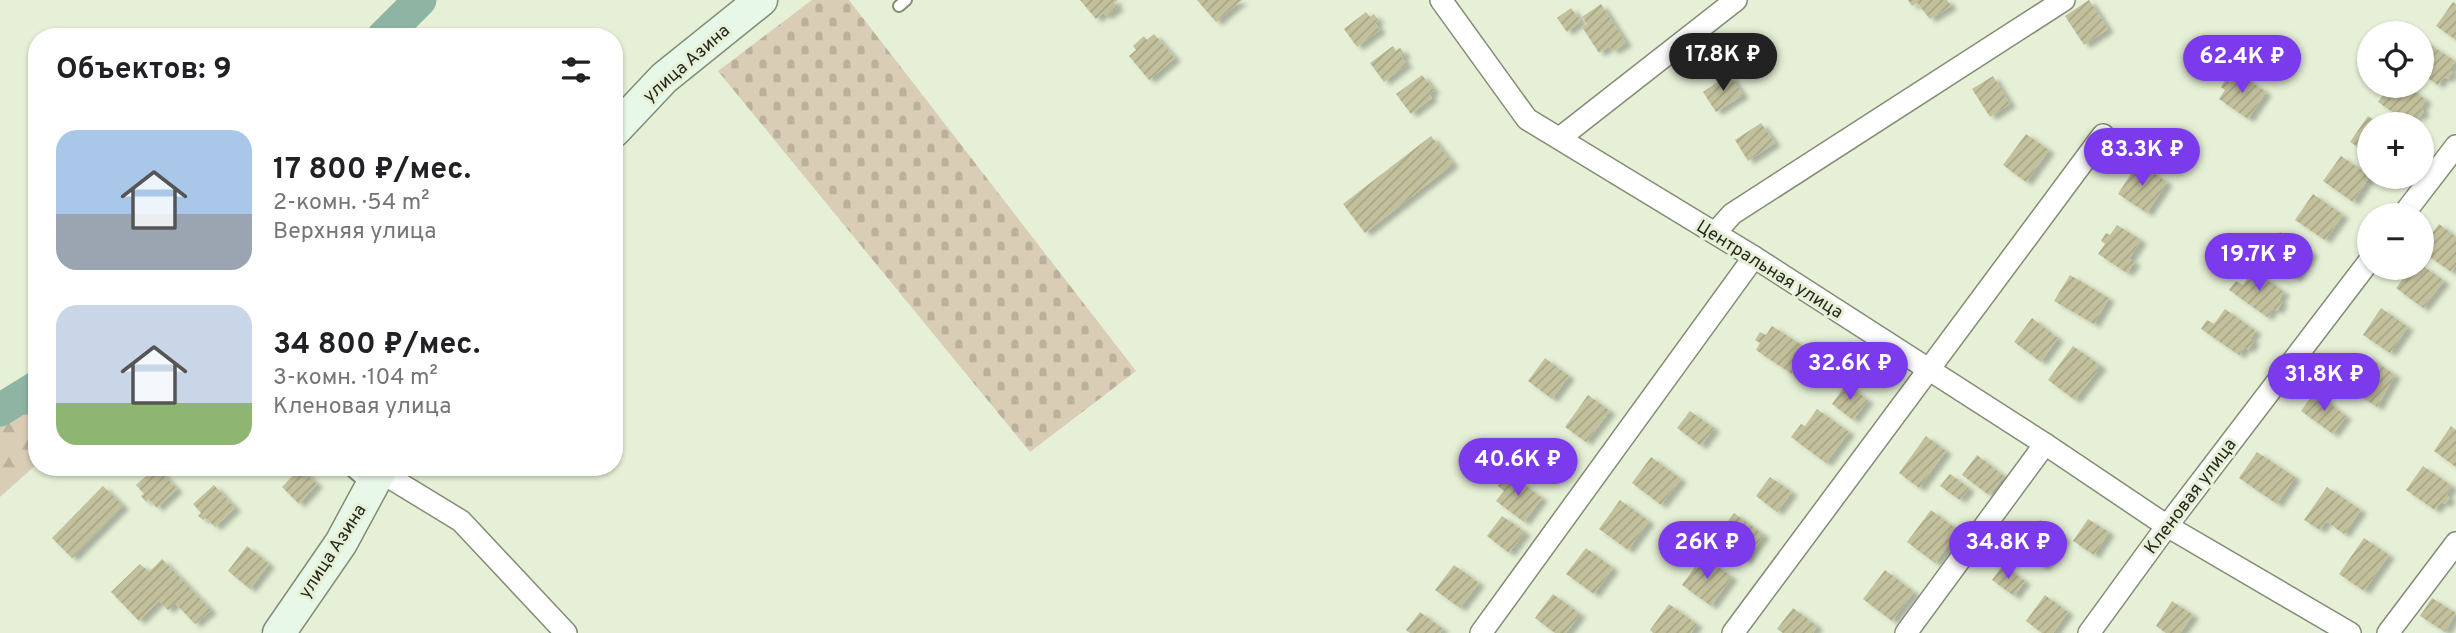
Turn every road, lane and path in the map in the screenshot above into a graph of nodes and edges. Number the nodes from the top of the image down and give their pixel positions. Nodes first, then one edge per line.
1 (761, 0) edge
2 (1441, 0) edge
3 (1736, 0) edge
4 (2064, 0) edge
5 (623, 121) edge
6 (2103, 135) dead end
7 (1561, 137) junction
8 (2456, 146) edge
9 (2412, 203) edge
10 (1715, 233) junction
11 (1754, 257) junction
12 (2357, 277) edge
13 (1927, 369) junction
14 (2045, 444) junction
15 (378, 476) edge
16 (2167, 526) junction
17 (2456, 543) edge
18 (278, 633) edge
19 (566, 633) edge
20 (1481, 633) edge
21 (1732, 633) edge
22 (1906, 633) edge
23 (2089, 633) edge
24 (2350, 633) edge
25 (2388, 633) edge

1 - 5 street, улица Азина
2 - 7 street, Центральная улица
3 - 7 street
4 - 10 street
6 - 13 street
7 - 10 street, Центральная улица
8 - 9 street
10 - 11 street, Центральная улица
11 - 13 street, Центральная улица
11 - 20 street
12 - 16 street, Кленовая улица
13 - 14 street, Центральная улица
13 - 21 street
14 - 16 street, Центральная улица
14 - 22 street
15 - 18 street, улица Азина
15 - 19 street
16 - 23 street, Кленовая улица
16 - 24 street, Центральная улица
17 - 25 street

